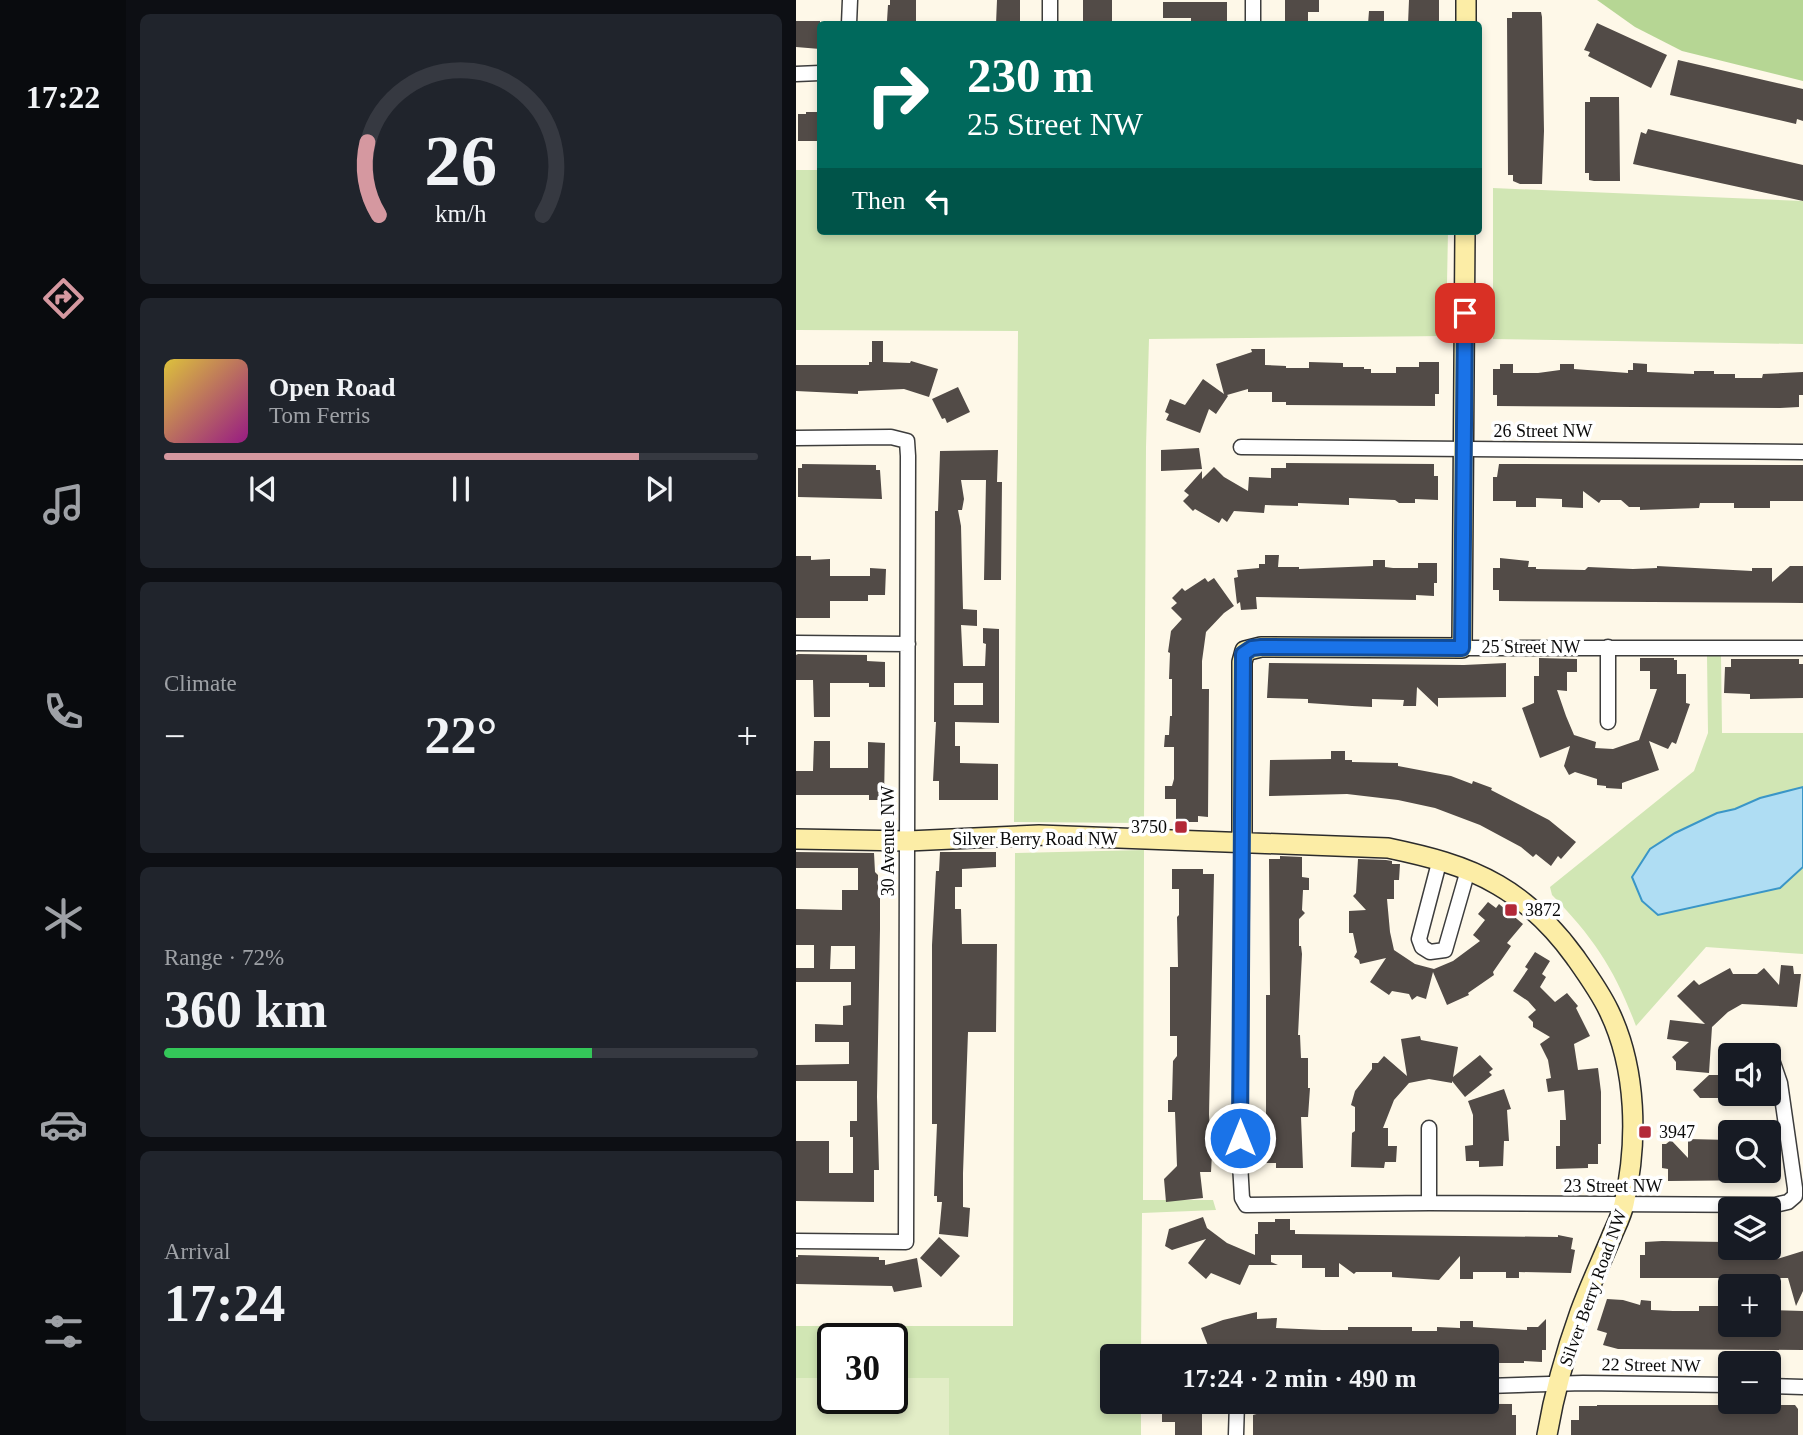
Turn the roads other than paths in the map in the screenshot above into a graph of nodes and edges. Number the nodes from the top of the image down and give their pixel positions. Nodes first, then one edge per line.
1 (850, 0) edge
2 (1050, 0) edge
3 (1253, 0) edge
4 (1466, 0) edge
5 (849, 21) edge
6 (1050, 21) edge
7 (1253, 21) edge
8 (1466, 21) edge
9 (817, 73) edge
10 (796, 74) edge
11 (1465, 235) edge
12 (796, 438) edge
13 (1241, 447) dead end
14 (1464, 449) junction
15 (1803, 452) edge
16 (796, 643) edge
17 (908, 644) junction
18 (1608, 647) junction
19 (1462, 648) junction
20 (1803, 648) edge
21 (1608, 722) dead end
22 (796, 839) edge
23 (908, 841) junction
24 (1242, 844) junction
25 (1440, 859) junction
26 (1468, 870) junction
27 (1781, 1057) edge
28 (1788, 1057) dead end
29 (1781, 1091) edge
30 (1429, 1128) dead end
31 (1429, 1203) junction
32 (1624, 1205) junction
33 (796, 1241) edge
34 (1559, 1384) junction
35 (1499, 1385) edge
36 (1718, 1385) edge
37 (1781, 1386) edge
38 (1803, 1387) edge
39 (1237, 1414) edge
40 (1236, 1435) edge
41 (1547, 1435) edge

1 - 5 street
2 - 6 street
3 - 7 street
4 - 8 street
9 - 10 street
11 - 14 street
12 - 17 street, 30 Avenue NW
13 - 14 street, 26 Street NW
14 - 15 street, 26 Street NW
14 - 19 street
16 - 17 street
17 - 23 street, 30 Avenue NW
18 - 19 street, 25 Street NW
18 - 20 street, 25 Street NW
18 - 21 street
19 - 24 street, 25 Street NW
22 - 23 street, Silver Berry Road NW
23 - 24 street, Silver Berry Road NW
23 - 33 street, 30 Avenue NW
24 - 25 street, Silver Berry Road NW
24 - 31 street, 23 Street NW
25 - 26 street, Silver Berry Road NW
25 - 26 street
26 - 32 street, Silver Berry Road NW
27 - 28 street
29 - 32 street, 23 Street NW
30 - 31 street
31 - 32 street, 23 Street NW
32 - 34 street, Silver Berry Road NW
34 - 35 street, 22 Street NW
34 - 36 street, 22 Street NW
34 - 41 street, Silver Berry Road NW
37 - 38 street
39 - 40 street

